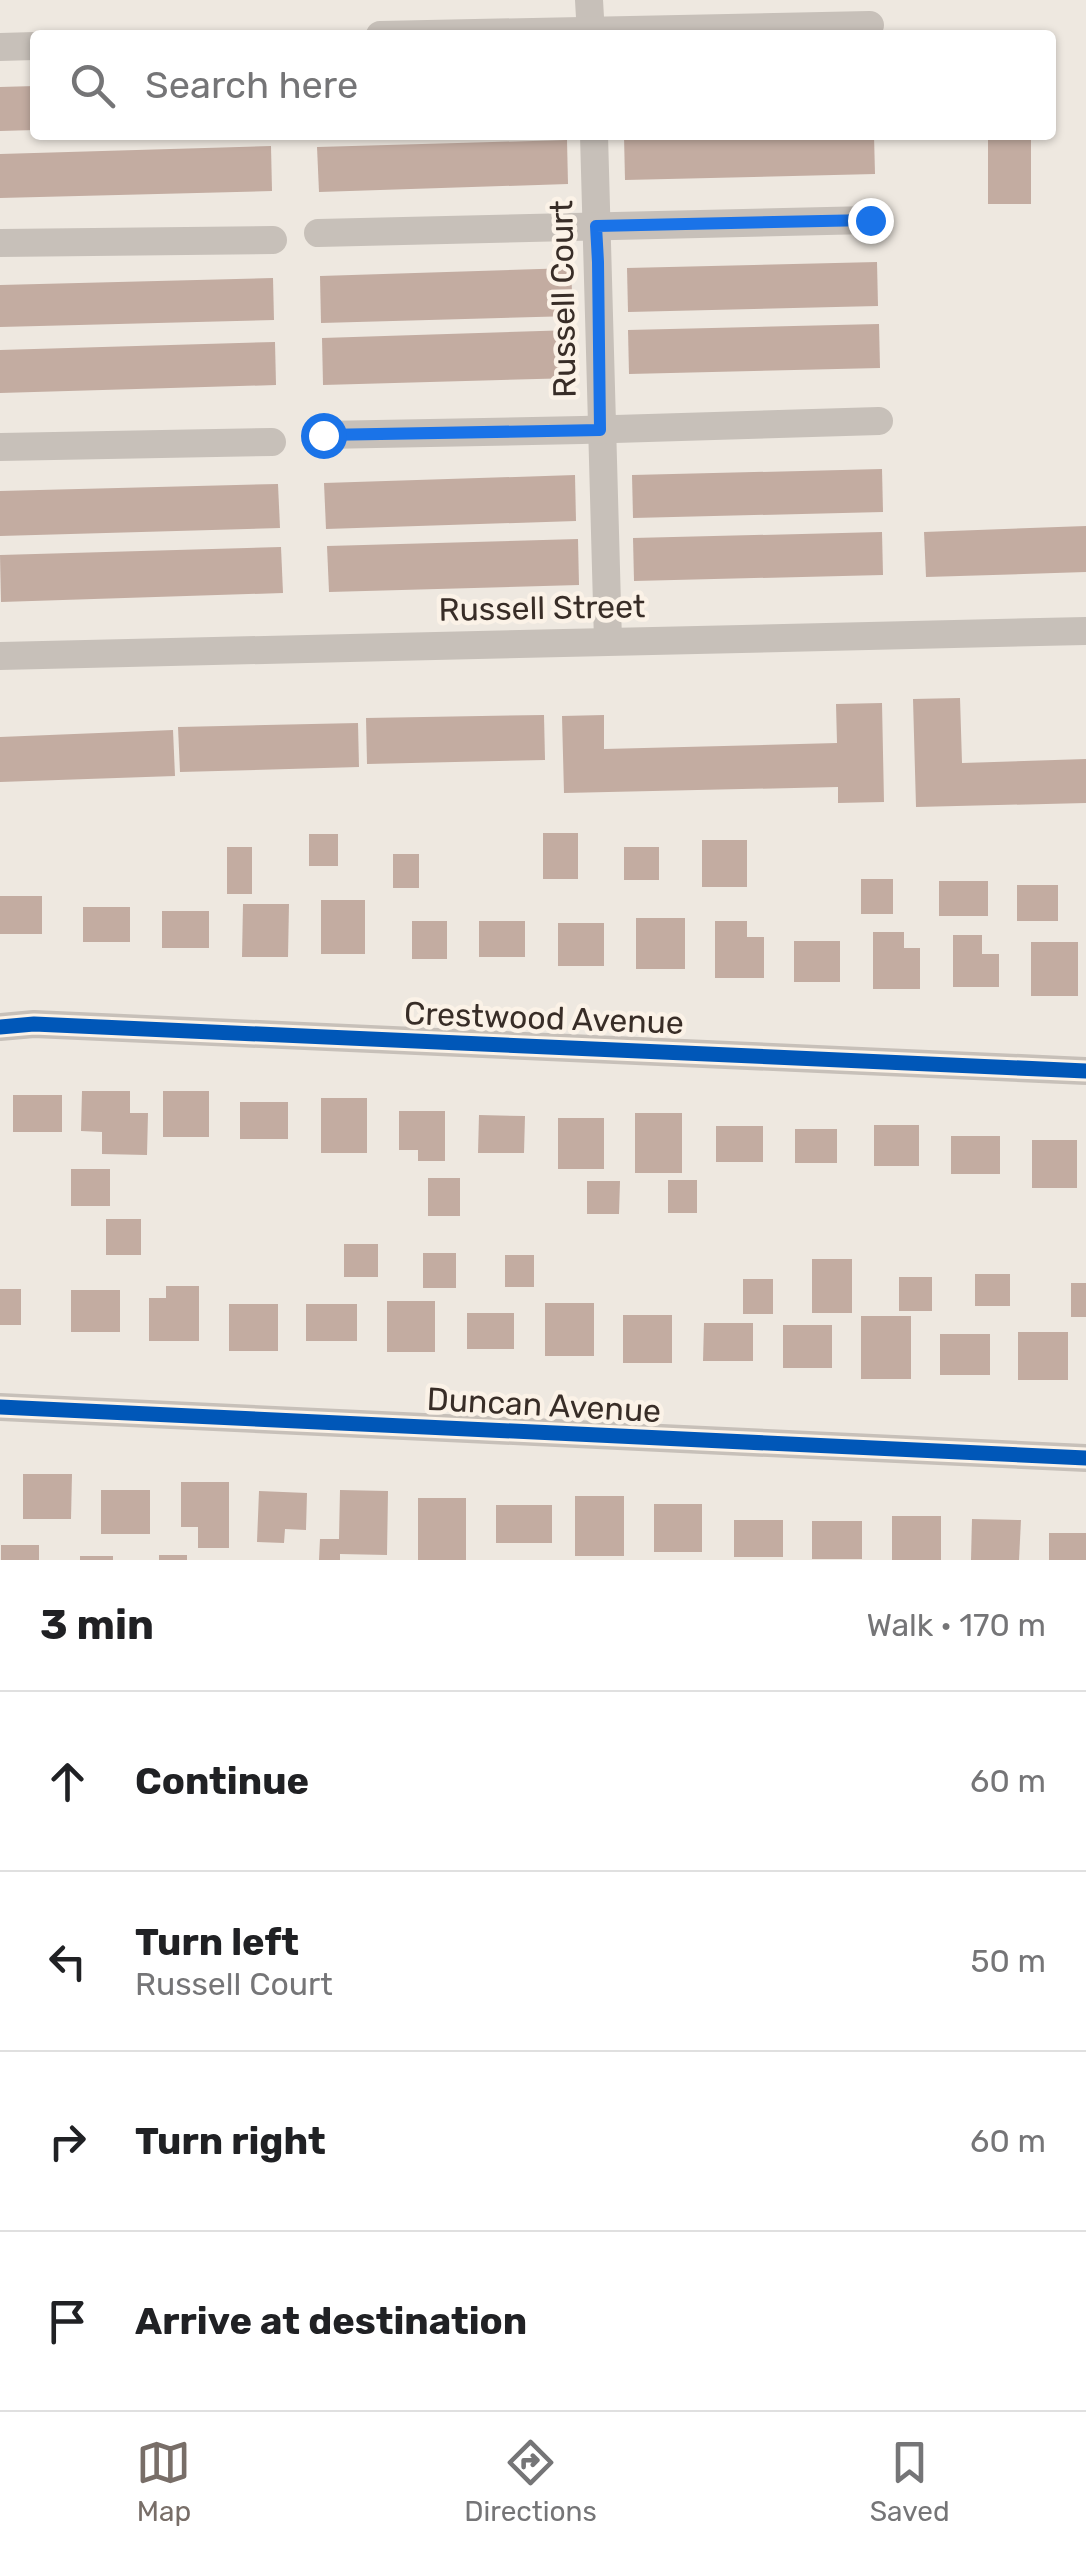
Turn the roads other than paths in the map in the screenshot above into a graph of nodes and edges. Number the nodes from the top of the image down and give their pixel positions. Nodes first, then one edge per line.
1 (590, 0) edge
2 (870, 25) dead end
3 (591, 30) edge
4 (671, 30) edge
5 (30, 46) edge
6 (0, 47) edge
7 (594, 140) edge
8 (870, 220) dead end
9 (596, 226) junction
10 (318, 233) dead end
11 (273, 240) dead end
12 (0, 243) edge
13 (880, 421) dead end
14 (600, 430) junction
15 (323, 435) dead end
16 (272, 442) dead end
17 (0, 447) edge
18 (1086, 631) edge
19 (608, 642) junction
20 (0, 656) edge
21 (0, 1027) edge
22 (1086, 1071) edge
23 (0, 1406) edge
24 (1086, 1458) edge

1 - 3 street
2 - 4 street
5 - 6 street
7 - 9 street, Russell Court
8 - 9 street
9 - 10 street
9 - 14 street, Russell Court
11 - 12 street
13 - 14 street
14 - 15 street
14 - 19 street, Russell Court
16 - 17 street
18 - 19 street, Russell Street
19 - 20 street, Russell Street
21 - 22 street, Crestwood Avenue
23 - 24 street, Duncan Avenue

